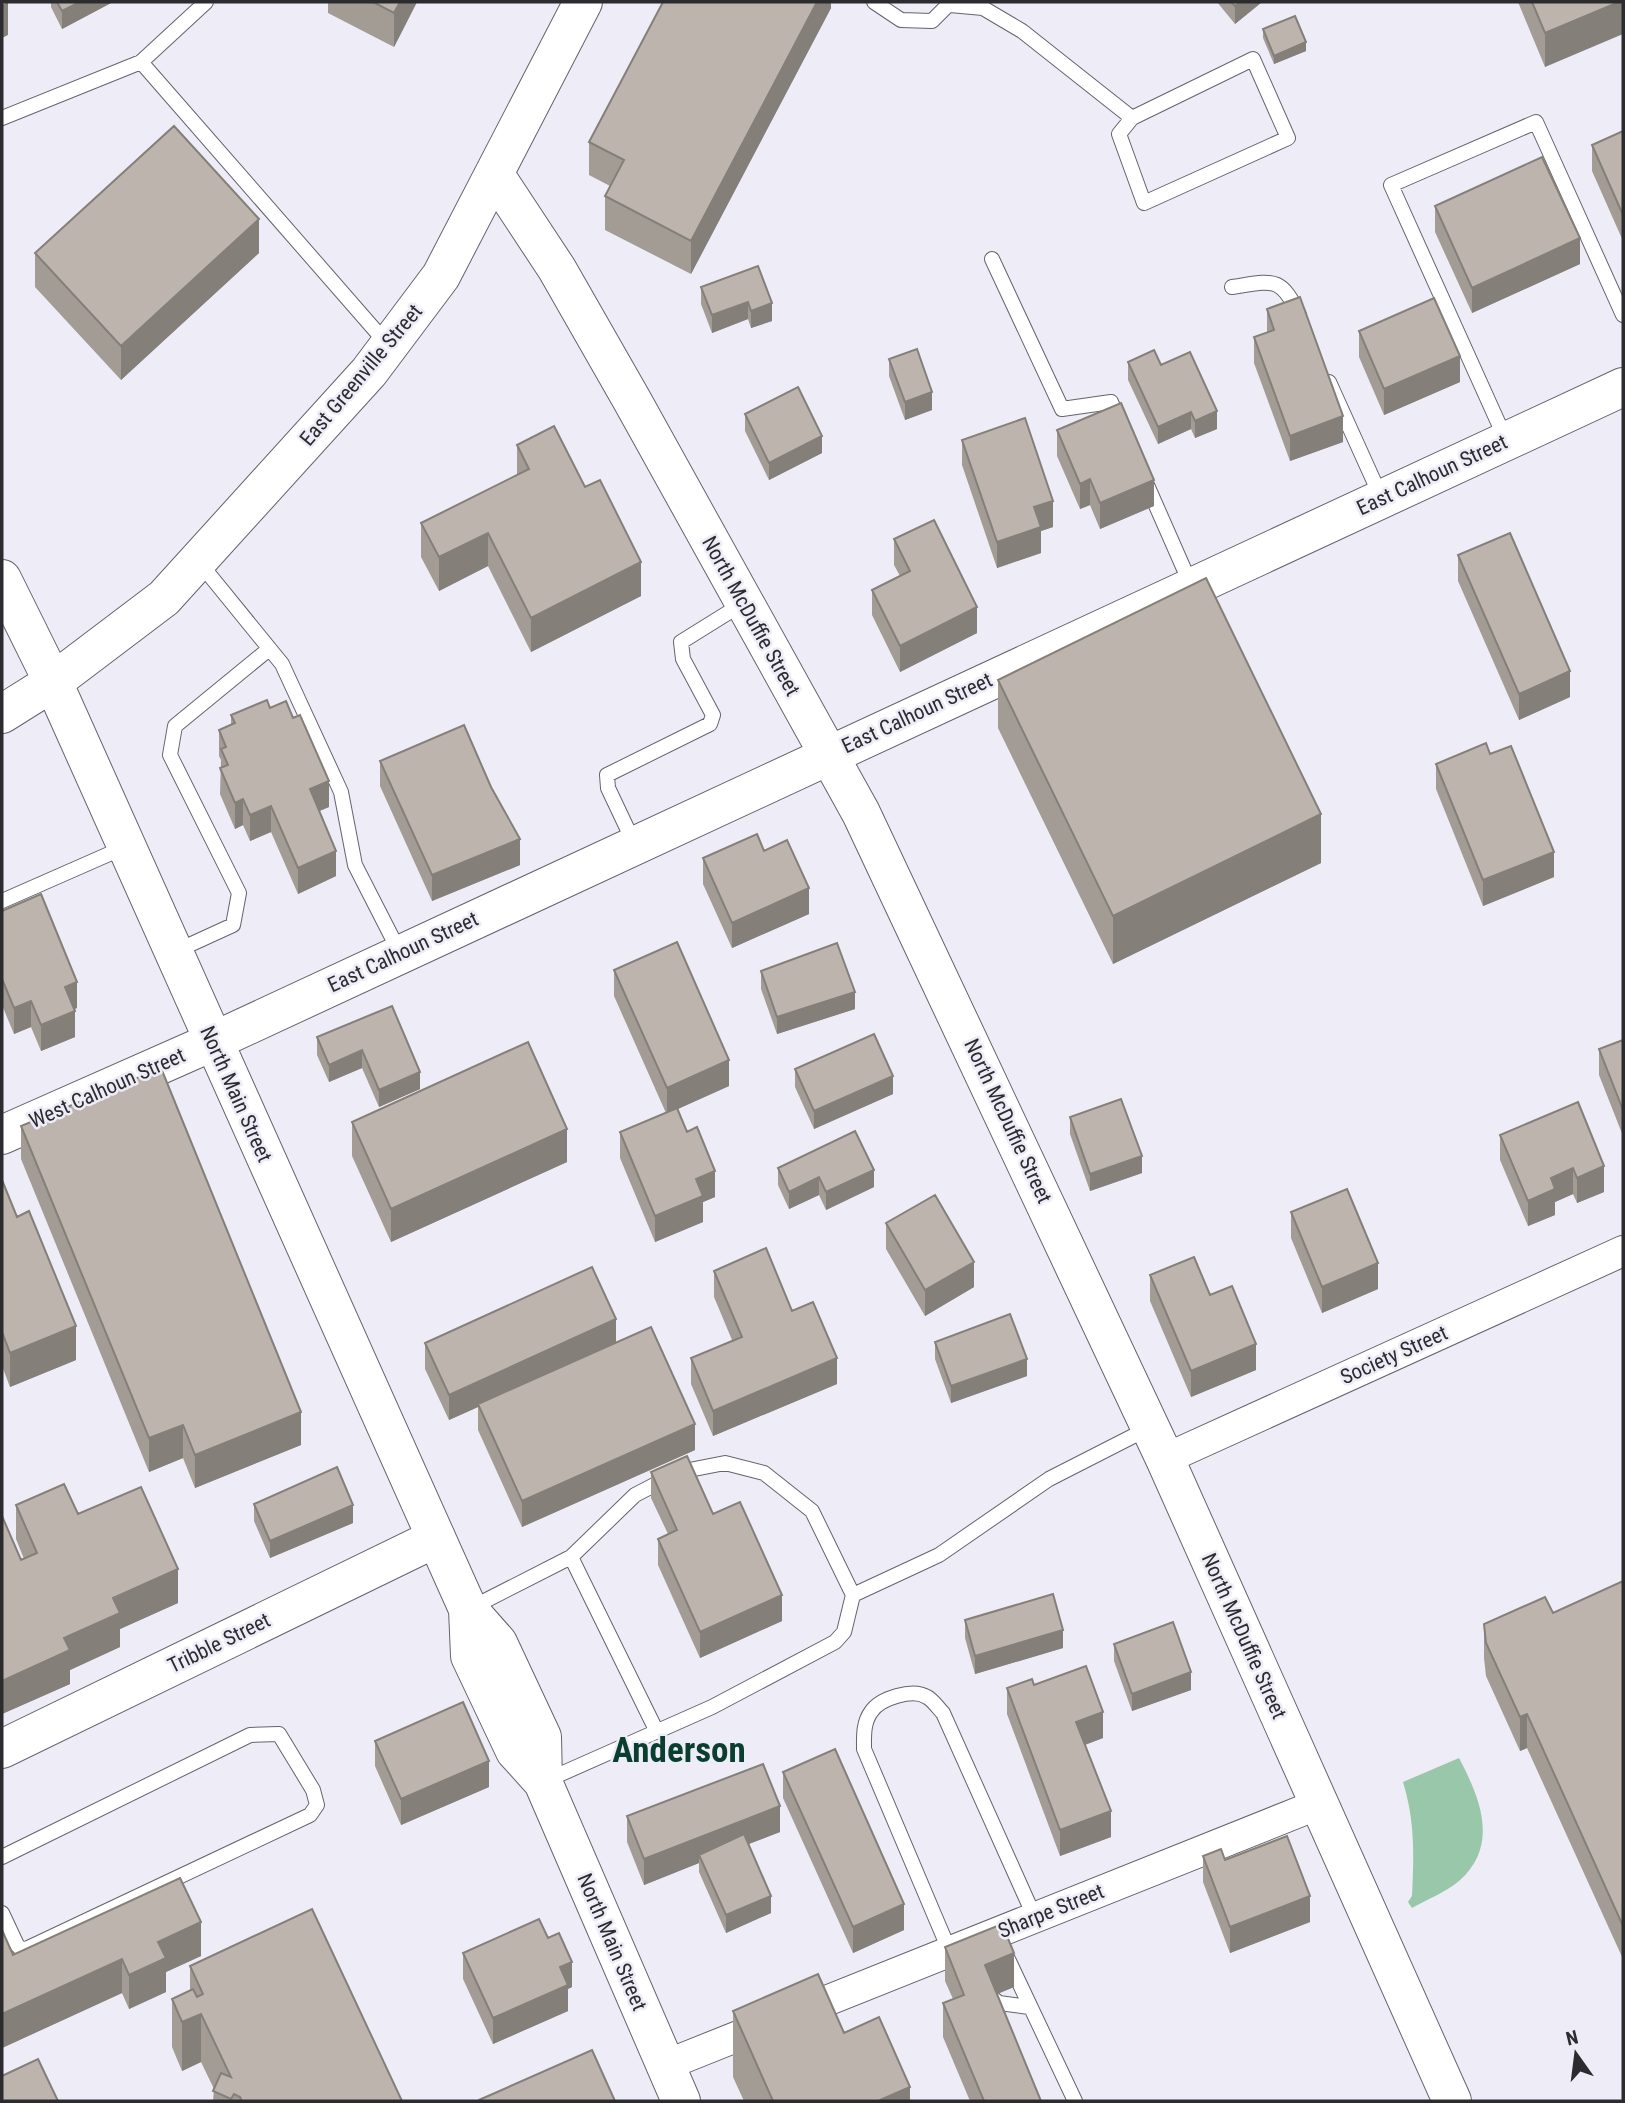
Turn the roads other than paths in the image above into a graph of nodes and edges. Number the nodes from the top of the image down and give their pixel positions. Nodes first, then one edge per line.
1 (206, 2) edge
2 (583, 2) edge
3 (874, 2) edge
4 (950, 4) edge
5 (141, 62) junction
6 (2, 118) edge
7 (1132, 118) junction
8 (495, 175) junction
9 (992, 259) dead end
10 (1232, 287) dead end
11 (1623, 315) edge
12 (1304, 326) edge
13 (389, 346) junction
14 (1320, 362) edge
15 (1623, 387) edge
16 (1127, 438) edge
17 (1506, 441) junction
18 (1143, 474) edge
19 (1382, 498) junction
20 (198, 561) junction
21 (2, 579) edge
22 (1191, 587) junction
23 (744, 603) junction
24 (269, 649) junction
25 (53, 682) junction
26 (2, 713) edge
27 (828, 754) junction
28 (634, 845) junction
29 (126, 846) junction
30 (2, 901) edge
31 (173, 953) junction
32 (401, 954) junction
33 (212, 1042) junction
34 (2, 1135) edge
35 (1623, 1251) edge
36 (1158, 1443) junction
37 (436, 1538) junction
38 (570, 1557) junction
39 (853, 1595) junction
40 (468, 1609) junction
41 (657, 1732) junction
42 (2, 1749) edge
43 (543, 1782) junction
44 (1319, 1804) junction
45 (2, 1857) edge
46 (2, 1913) edge
47 (1035, 1918) junction
48 (996, 1933) junction
49 (962, 1951) junction
50 (991, 1997) edge
51 (1029, 2007) junction
52 (666, 2065) junction
53 (681, 2101) edge
54 (1075, 2101) edge
55 (1452, 2101) edge

1 - 5 lane
2 - 8 street, East Greenville Street
3 - 4 lane
4 - 7 lane
5 - 6 lane
5 - 13 lane
7 - 7 lane
8 - 13 street, East Greenville Street
8 - 23 street, North McDuffie Street
9 - 16 lane
10 - 12 lane
11 - 17 lane
13 - 20 street, East Greenville Street
14 - 19 lane
15 - 17 street, East Calhoun Street
17 - 19 street, East Calhoun Street
18 - 22 lane
19 - 22 street, East Calhoun Street
20 - 24 lane
20 - 25 street, East Greenville Street
21 - 25 street, North Main Street
22 - 27 street, East Calhoun Street
23 - 27 street, North McDuffie Street
23 - 28 lane
24 - 31 lane
24 - 32 lane
25 - 26 street, East Greenville Street
25 - 29 street, North Main Street
27 - 28 street, East Calhoun Street
27 - 36 street, North McDuffie Street
28 - 32 street, East Calhoun Street
29 - 30 lane
29 - 31 street, North Main Street
31 - 33 street, North Main Street
32 - 33 street, East Calhoun Street
33 - 34 street, West Calhoun Street
33 - 37 street, North Main Street
35 - 36 street, Society Street
36 - 39 lane
36 - 44 street, North McDuffie Street
37 - 40 street, North Main Street
37 - 42 street, Tribble Street
38 - 39 lane
38 - 40 lane
38 - 41 lane
39 - 41 lane
40 - 43 street, North Main Street
41 - 43 lane
43 - 52 street, North Main Street
44 - 47 street, Sharpe Street
44 - 55 street, North McDuffie Street
45 - 46 lane
47 - 48 street, Sharpe Street
47 - 49 lane
48 - 49 street, Sharpe Street
48 - 51 lane
49 - 52 street, Sharpe Street
50 - 51 lane
51 - 54 lane
52 - 53 street, North Main Street

